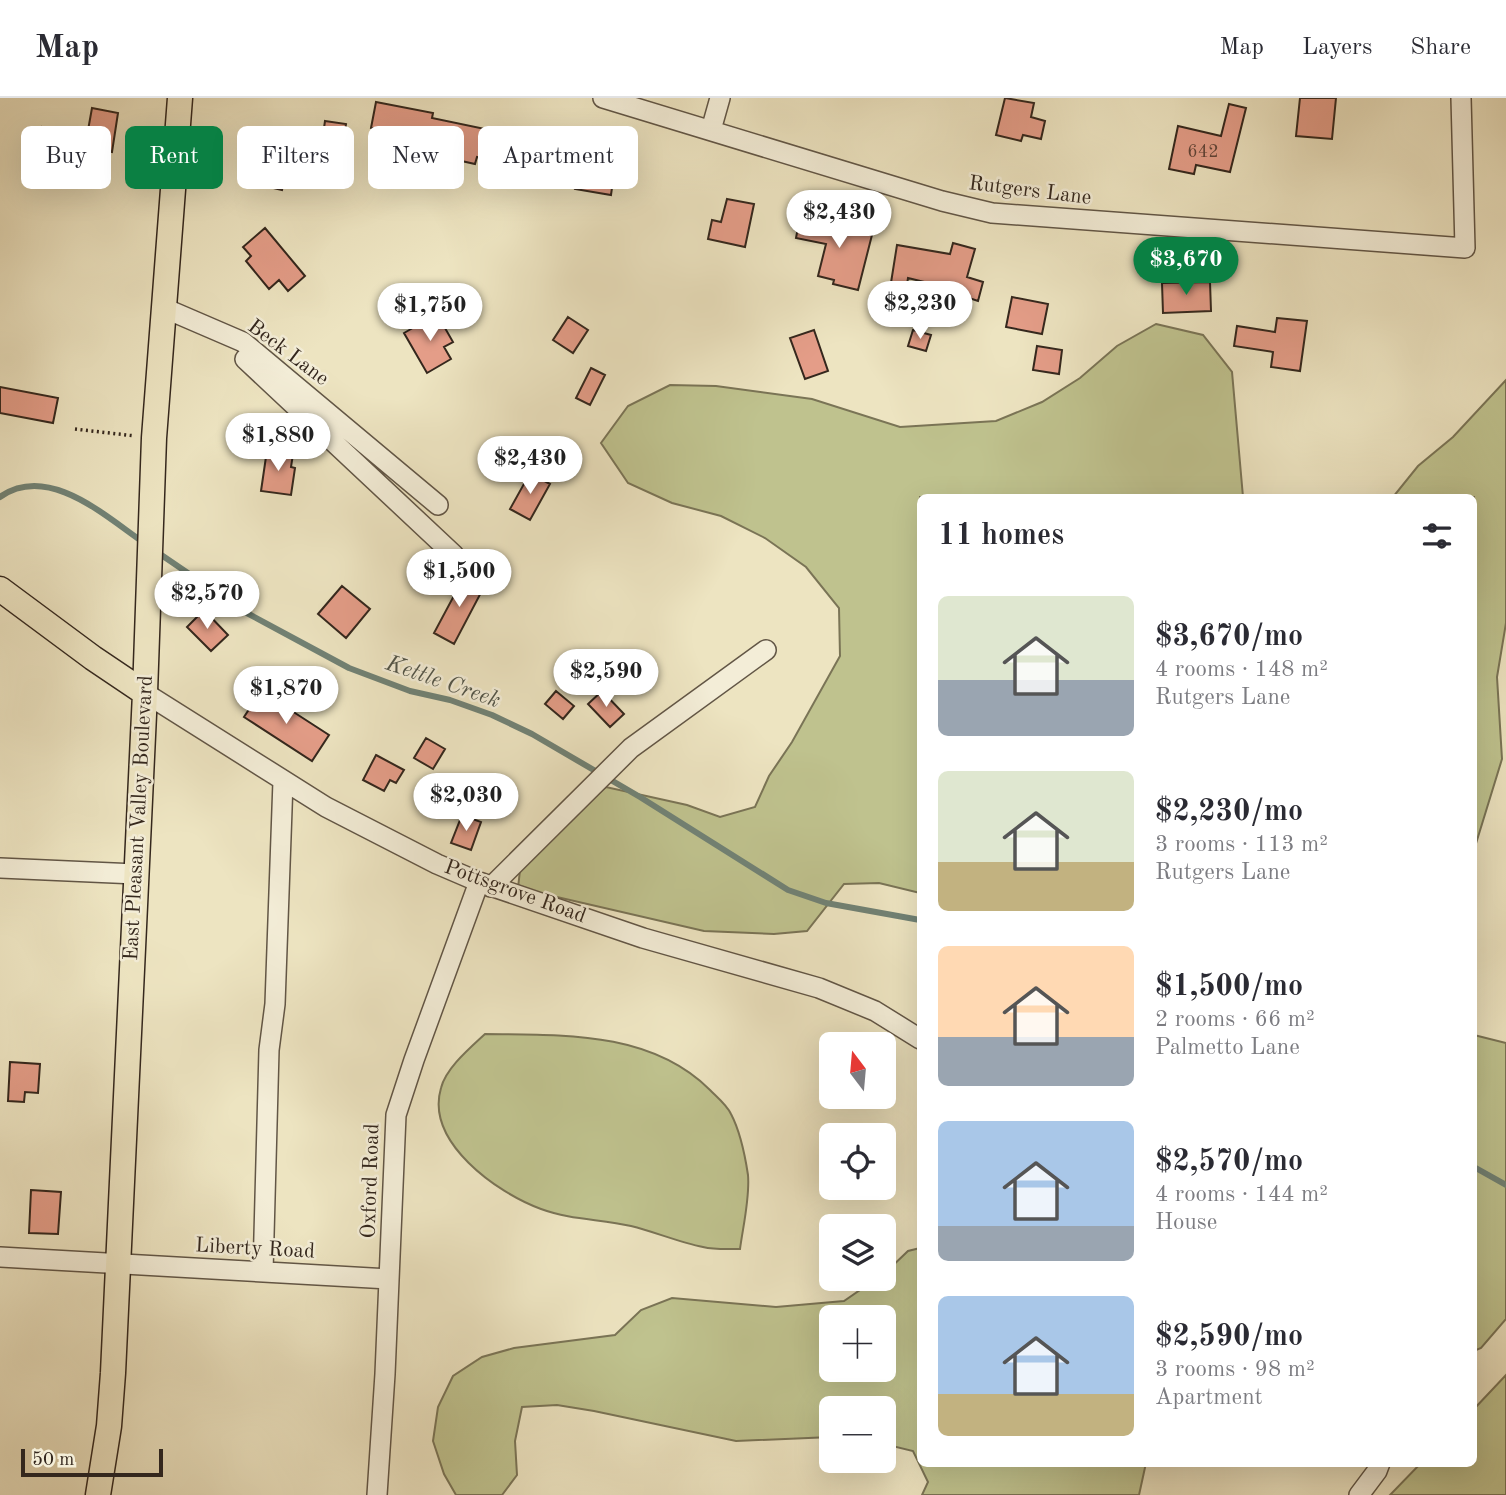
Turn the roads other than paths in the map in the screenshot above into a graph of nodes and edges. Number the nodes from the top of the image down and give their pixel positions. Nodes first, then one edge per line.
1 (180, 98) edge
2 (603, 98) edge
3 (720, 98) edge
4 (1461, 98) edge
5 (710, 130) junction
6 (164, 308) junction
7 (209, 329) junction
8 (438, 505) dead end
9 (454, 555) dead end
10 (0, 589) edge
11 (766, 650) dead end
12 (145, 693) junction
13 (283, 781) junction
14 (0, 868) edge
15 (136, 874) junction
16 (485, 884) junction
17 (917, 1037) edge
18 (0, 1257) edge
19 (117, 1264) junction
20 (263, 1272) junction
21 (390, 1279) junction
22 (1378, 1467) edge
23 (98, 1495) edge
24 (377, 1495) edge
25 (1359, 1495) edge

1 - 6 main road, East Pleasant Valley Boulevard
2 - 5 street, Rutgers Lane
3 - 5 street
4 - 5 street, Rutgers Lane
6 - 7 street, Beck Lane
6 - 12 main road, East Pleasant Valley Boulevard
7 - 8 street, Beck Lane
7 - 9 street
10 - 12 main road, Pottsgrove Road
11 - 16 street, Oxford Road
12 - 13 street, Pottsgrove Road
12 - 15 main road, East Pleasant Valley Boulevard
13 - 16 street, Pottsgrove Road
13 - 20 street
14 - 15 street
15 - 19 main road, East Pleasant Valley Boulevard
16 - 17 street, Pottsgrove Road
16 - 21 street, Oxford Road
18 - 19 street, Liberty Road
19 - 20 street, Liberty Road
19 - 23 main road, East Pleasant Valley Boulevard
20 - 21 street, Liberty Road
21 - 24 street, Oxford Road
22 - 25 street

